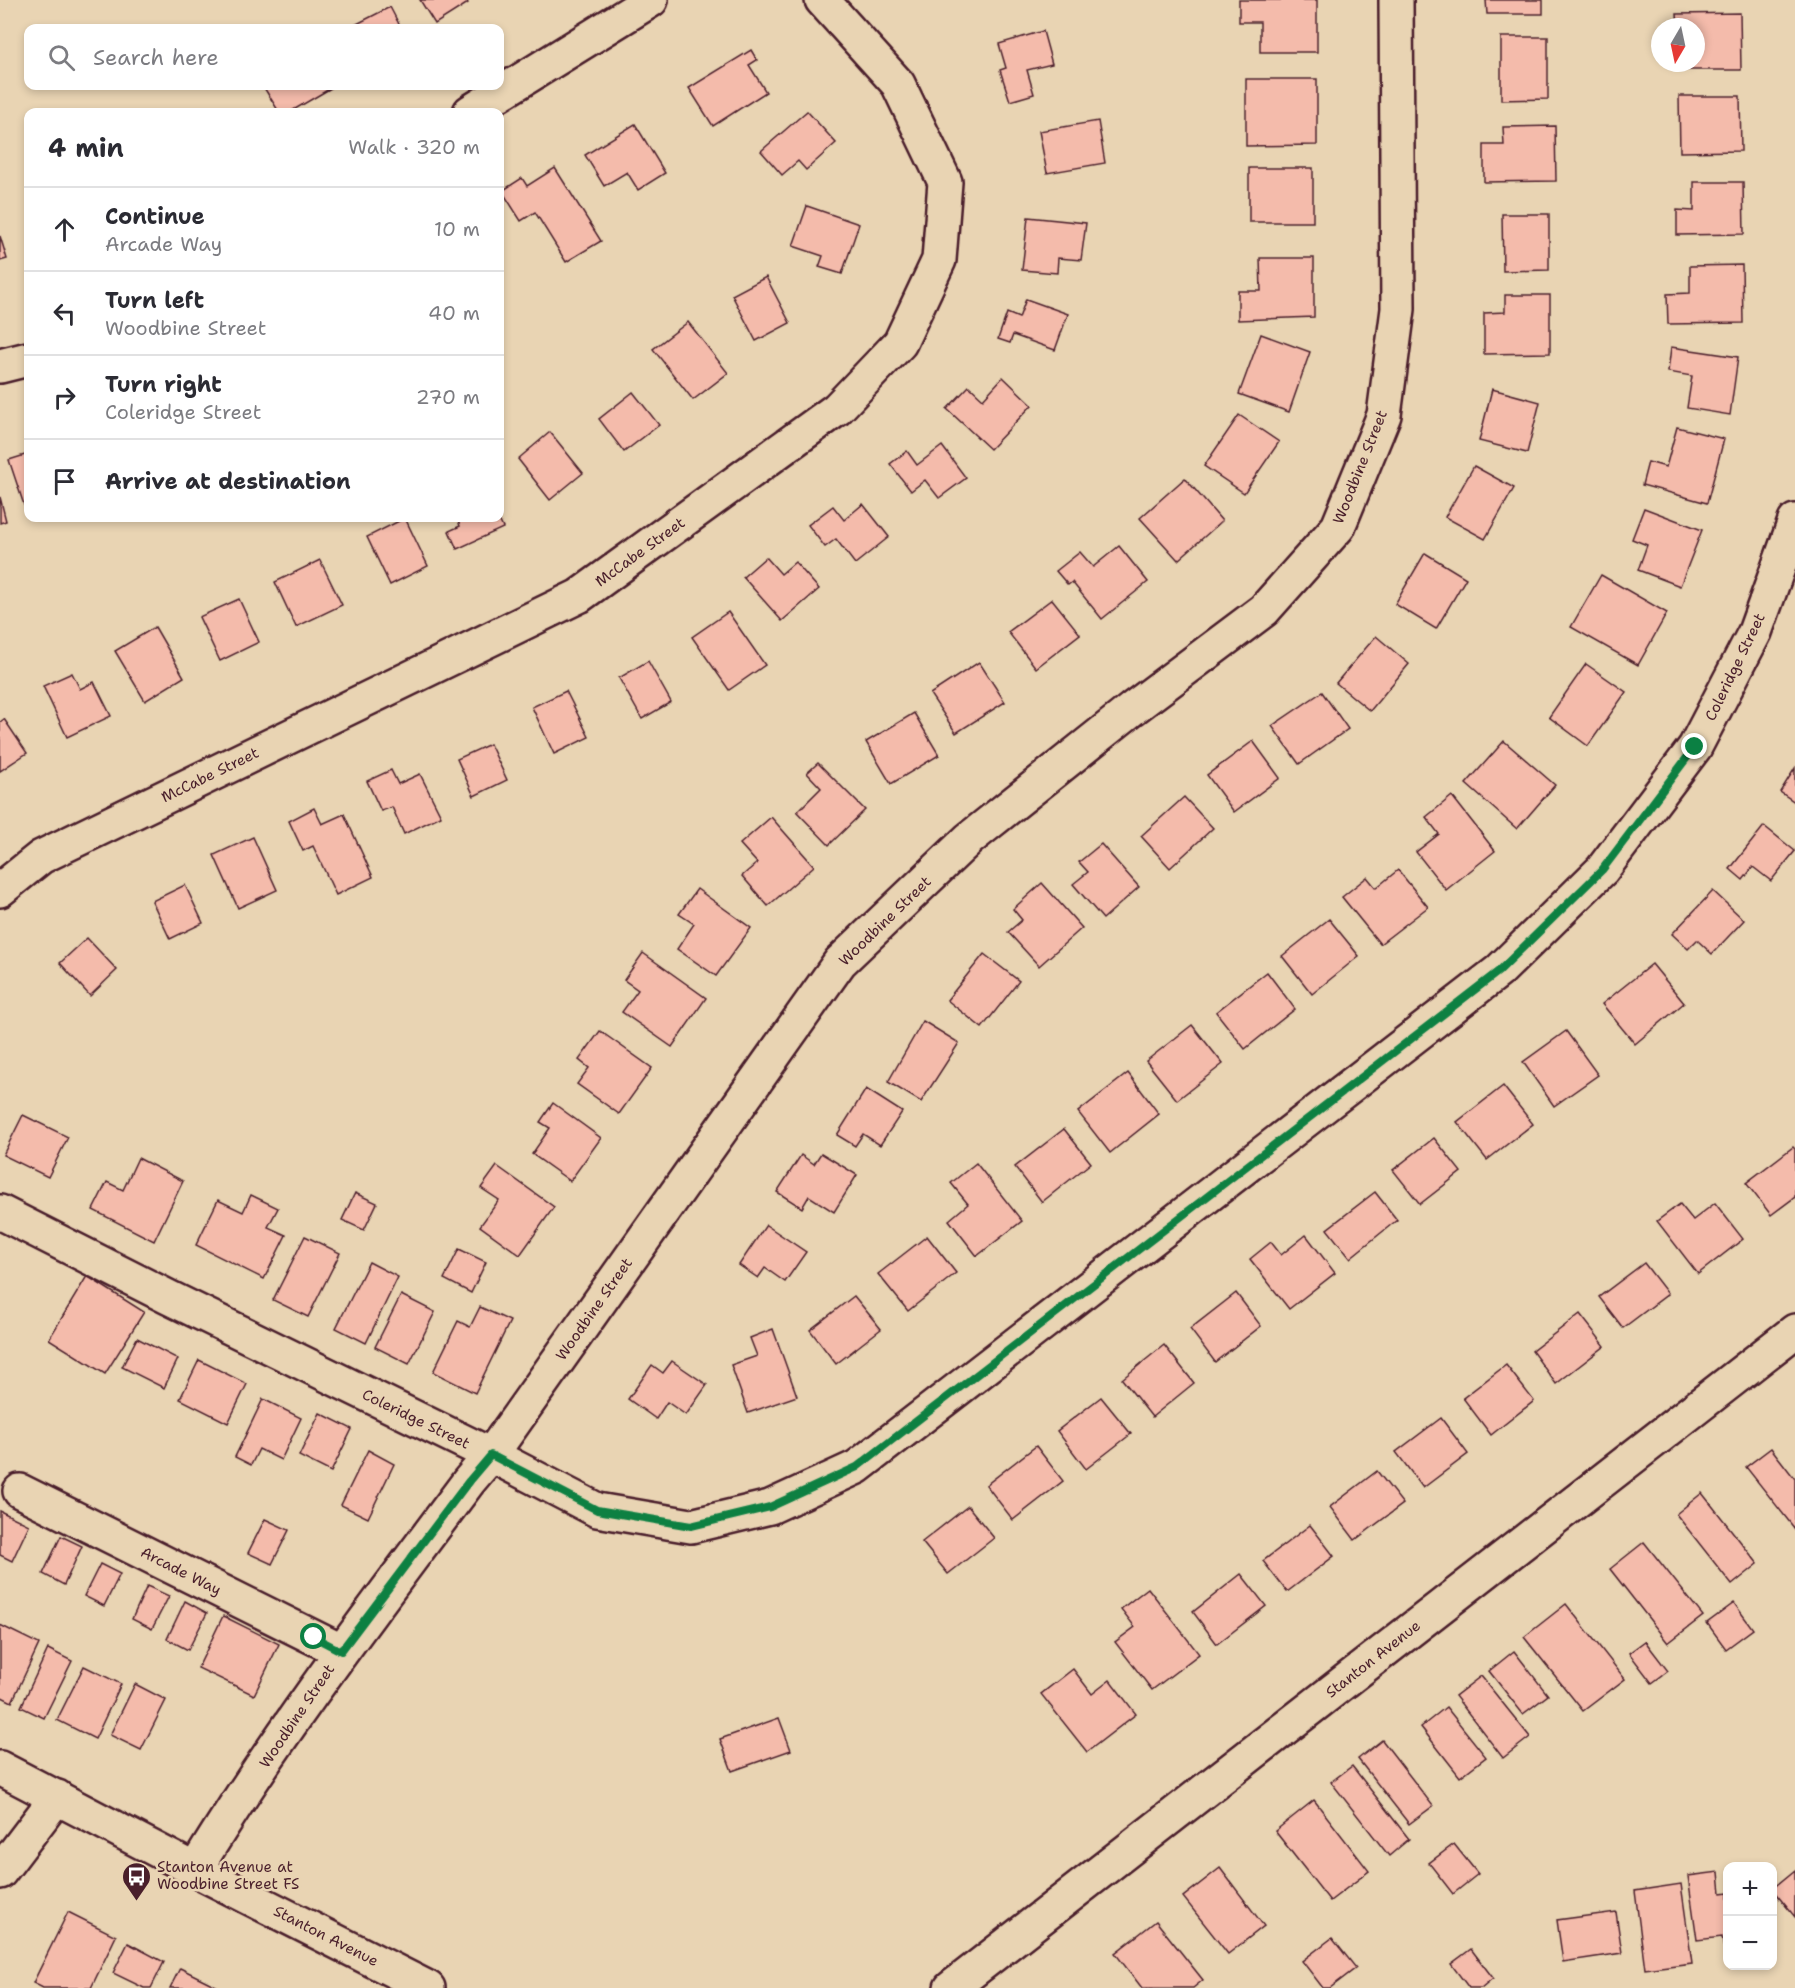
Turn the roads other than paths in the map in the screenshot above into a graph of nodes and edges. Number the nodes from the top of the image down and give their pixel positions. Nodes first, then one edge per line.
1 (651, 0) edge
2 (822, 0) edge
3 (1396, 0) edge
4 (476, 108) edge
5 (24, 360) edge
6 (0, 366) edge
7 (1795, 521) edge
8 (0, 890) edge
9 (0, 1212) edge
10 (1795, 1331) edge
11 (491, 1455) junction
12 (20, 1491) dead end
13 (341, 1651) junction
14 (0, 1768) edge
15 (57, 1797) junction
16 (195, 1870) junction
17 (0, 1872) edge
18 (428, 1988) edge
19 (951, 1988) edge

1 - 4 street
2 - 8 street, McCabe Street
3 - 11 street, Woodbine Street
5 - 6 street
7 - 11 street, Coleridge Street
9 - 11 street, Coleridge Street
10 - 19 street, Stanton Avenue
11 - 13 street, Woodbine Street
12 - 13 street, Arcade Way
13 - 16 street, Woodbine Street
14 - 15 street, Stanton Avenue
15 - 16 street, Stanton Avenue
15 - 17 street
16 - 18 street, Stanton Avenue

